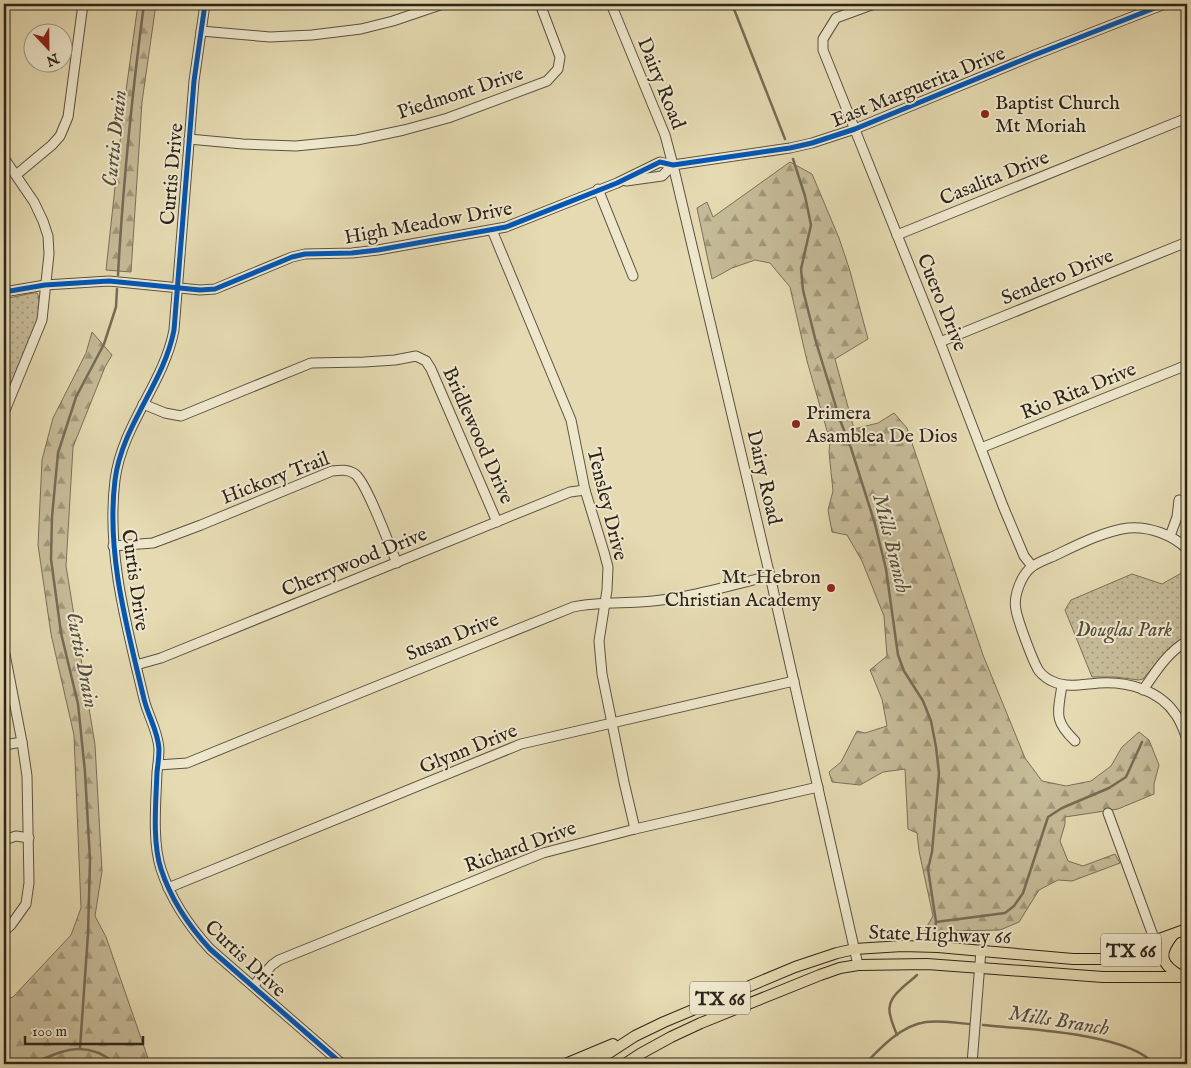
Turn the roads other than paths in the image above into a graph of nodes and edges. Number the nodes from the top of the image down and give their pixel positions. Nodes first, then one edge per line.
1 (84, 4) edge
2 (205, 4) edge
3 (443, 4) edge
4 (540, 4) edge
5 (611, 4) edge
6 (874, 4) edge
7 (1165, 4) edge
8 (201, 31) junction
9 (1187, 118) edge
10 (855, 129) junction
11 (189, 139) junction
12 (4, 158) edge
13 (674, 165) junction
14 (16, 175) junction
15 (617, 183) junction
16 (598, 189) junction
17 (492, 230) junction
18 (897, 235) junction
19 (1187, 242) edge
20 (633, 276) dead end
21 (46, 285) junction
22 (177, 288) junction
23 (4, 292) edge
24 (940, 342) junction
25 (1187, 364) edge
26 (143, 404) junction
27 (4, 413) edge
28 (981, 448) junction
29 (585, 490) junction
30 (1179, 500) dead end
31 (497, 522) junction
32 (1170, 536) junction
33 (113, 546) junction
34 (1187, 549) edge
35 (397, 562) junction
36 (1032, 566) junction
37 (770, 576) junction
38 (604, 603) junction
39 (1187, 641) edge
40 (4, 652) edge
41 (136, 666) junction
42 (794, 681) junction
43 (1062, 685) junction
44 (1143, 690) junction
45 (611, 722) junction
46 (1187, 739) edge
47 (1075, 741) dead end
48 (22, 742) junction
49 (4, 745) edge
50 (158, 765) junction
51 (818, 788) junction
52 (1108, 813) dead end
53 (635, 829) junction
54 (29, 838) junction
55 (4, 840) edge
56 (168, 888) junction
57 (1187, 929) edge
58 (4, 931) edge
59 (1174, 934) junction
60 (1155, 941) junction
61 (856, 949) junction
62 (981, 950) junction
63 (858, 965) junction
64 (979, 968) junction
65 (1185, 977) edge
66 (253, 986) junction
67 (653, 1028) junction
68 (342, 1064) edge
69 (565, 1064) edge
70 (592, 1064) edge
71 (625, 1064) edge
72 (972, 1064) edge

1 - 14 street
2 - 8 street, Curtis Drive
3 - 8 street
4 - 11 street, Piedmont Drive
5 - 13 street, Dairy Road
6 - 10 street, Cuero Drive
7 - 10 street, East Marguerita Drive
8 - 11 street, Curtis Drive
9 - 18 street, Casalita Drive
10 - 13 street, East Marguerita Drive
10 - 18 street, Cuero Drive
11 - 22 street, Curtis Drive
12 - 14 street
13 - 15 street, High Meadow Drive
13 - 15 street, High Meadow Drive
13 - 37 street, Dairy Road
14 - 21 street
15 - 16 street, High Meadow Drive
16 - 17 street, High Meadow Drive
16 - 20 street
17 - 22 street, High Meadow Drive
17 - 29 street, Tensley Drive
18 - 24 street, Cuero Drive
19 - 24 street, Sendero Drive
21 - 22 street, High Meadow Drive
21 - 23 street, High Meadow Drive
21 - 27 street
22 - 26 street, Curtis Drive
24 - 28 street, Cuero Drive
25 - 28 street, Rio Rita Drive
26 - 31 street, Bridlewood Drive
26 - 33 street, Curtis Drive
28 - 36 street, Cuero Drive
29 - 31 street, Cherrywood Drive
29 - 38 street, Tensley Drive
30 - 32 street
31 - 35 street, Cherrywood Drive
32 - 34 street
32 - 36 street
33 - 35 street, Hickory Trail
33 - 41 street, Curtis Drive
35 - 41 street, Cherrywood Drive
36 - 43 street
37 - 38 street, Susan Drive
37 - 42 street, Dairy Road
38 - 45 street, Tensley Drive
38 - 50 street, Susan Drive
39 - 44 street
40 - 48 street
41 - 50 street, Curtis Drive
42 - 45 street, Glynn Drive
42 - 51 street, Dairy Road
43 - 44 street
43 - 47 street
44 - 46 street
45 - 53 street, Tensley Drive
45 - 56 street, Glynn Drive
48 - 49 street
48 - 54 street
50 - 56 street, Curtis Drive
51 - 53 street, Richard Drive
51 - 61 street, Dairy Road
52 - 60 street
53 - 66 street, Richard Drive
54 - 55 street
54 - 58 street
56 - 66 street, Curtis Drive
57 - 59 main road, TX 66
59 - 60 main road, TX 66
59 - 65 main road
60 - 62 main road, State Highway 66 / TX 66
61 - 62 main road, State Highway 66 / TX 66
61 - 63 street, Dairy Road
61 - 67 main road, State Highway 66 / TX 66
62 - 64 street
63 - 64 main road, State Highway 66 / TX 66
63 - 71 main road, State Highway 66 / TX 66
64 - 65 main road, State Highway 66 / TX 66
64 - 72 street
66 - 68 street, Curtis Drive
67 - 69 main road
67 - 70 main road, State Highway 66 / TX 66

